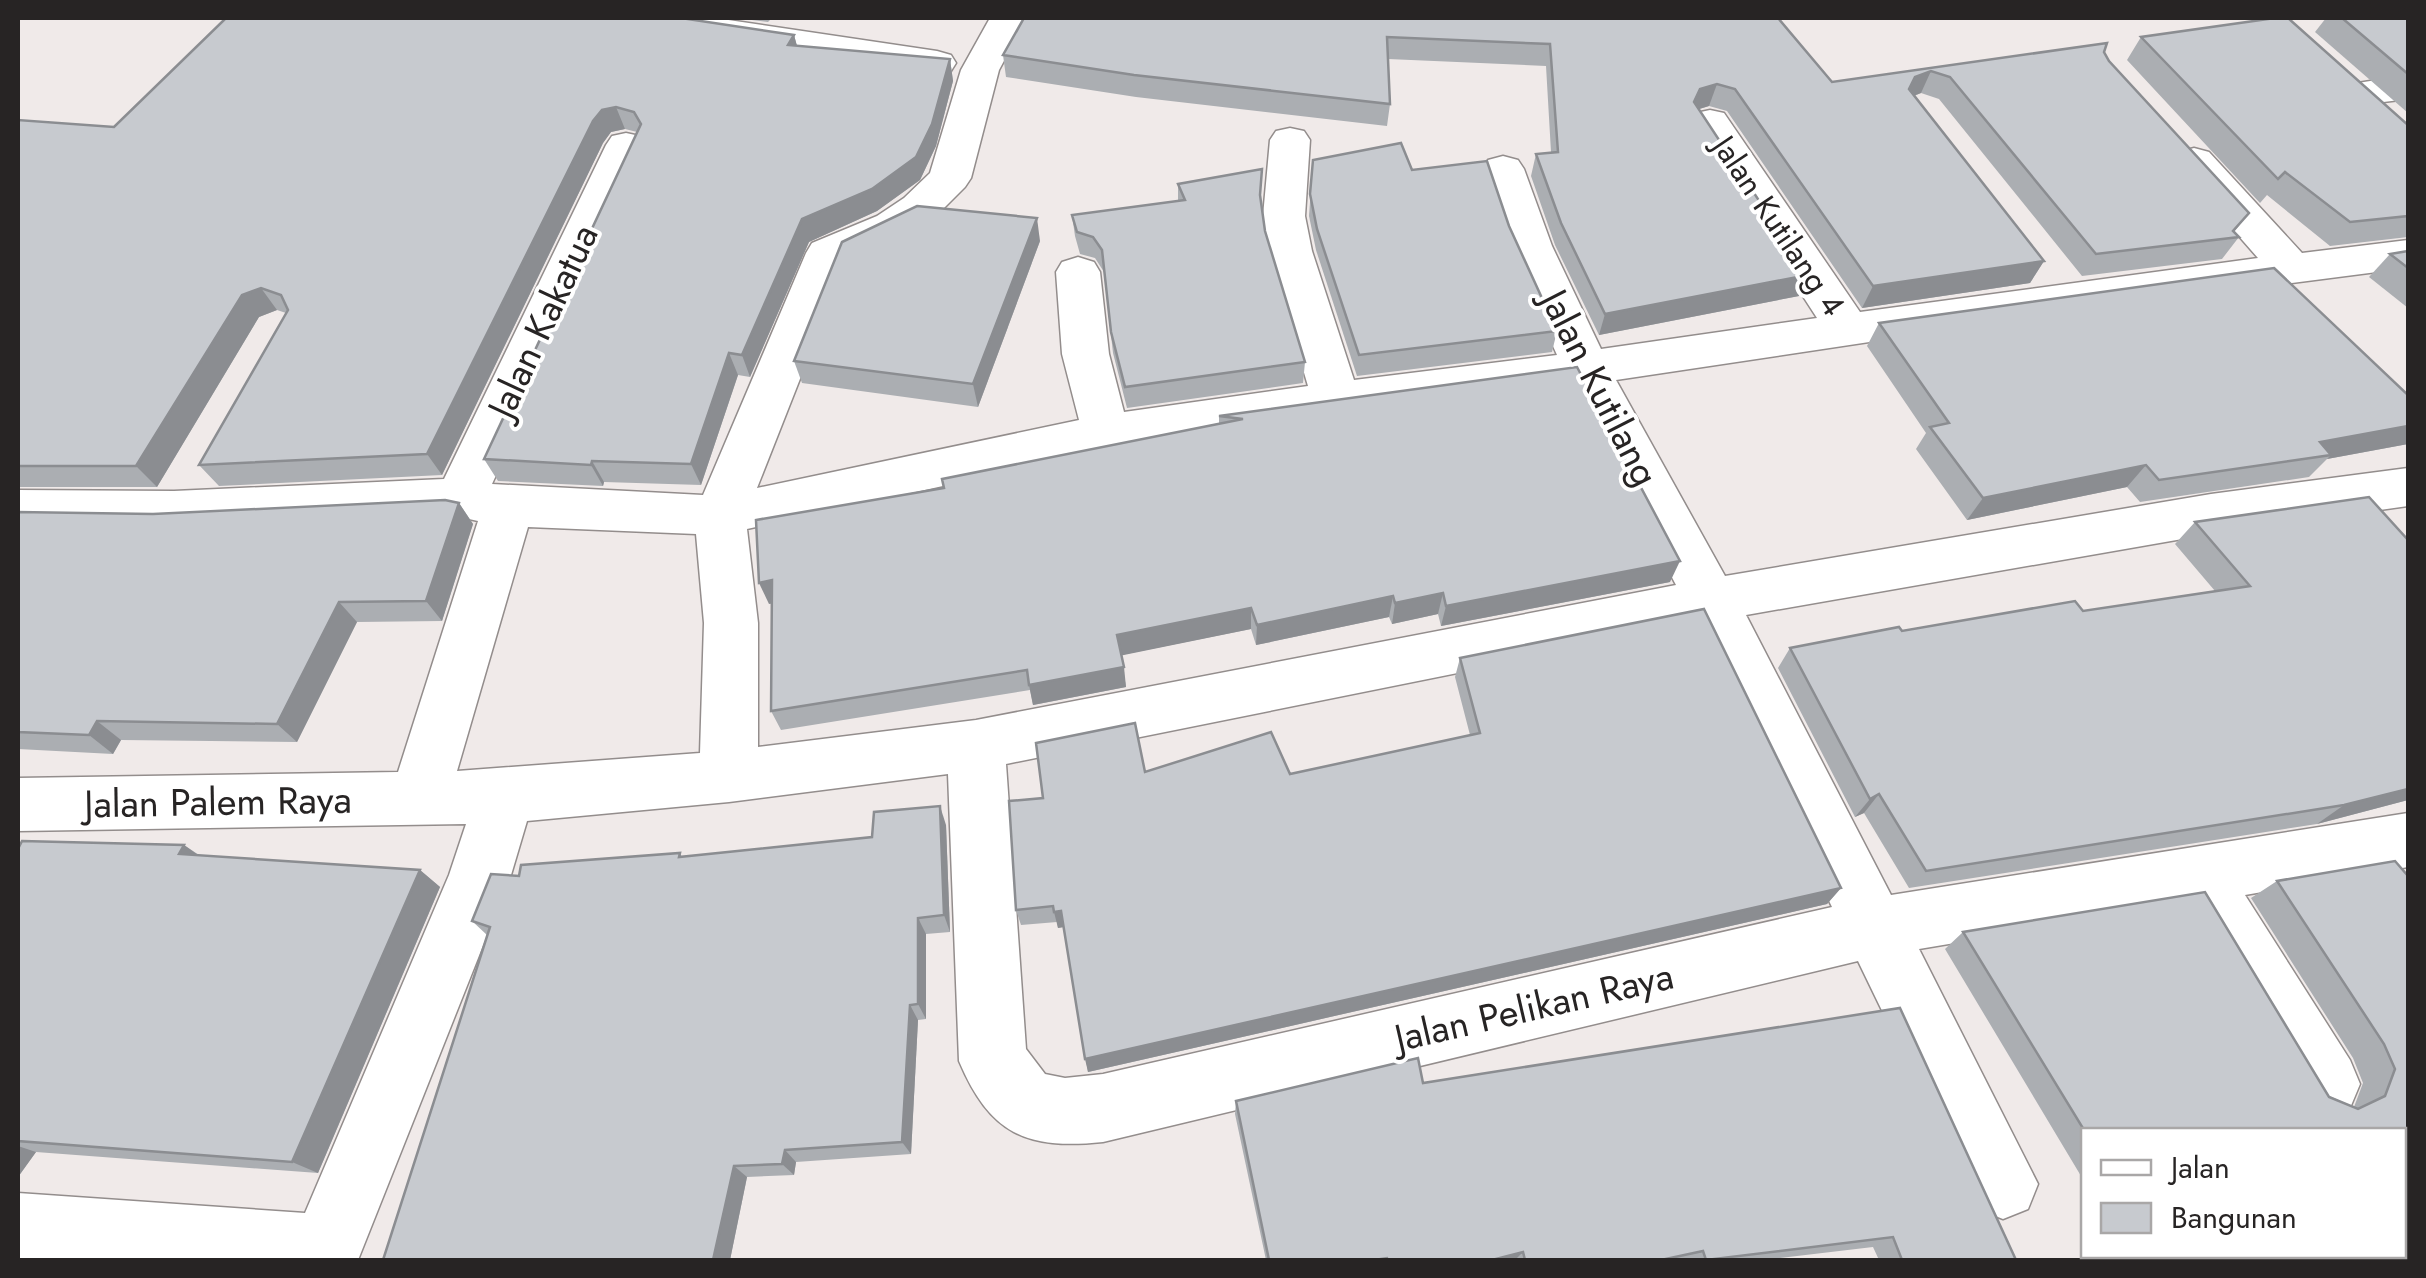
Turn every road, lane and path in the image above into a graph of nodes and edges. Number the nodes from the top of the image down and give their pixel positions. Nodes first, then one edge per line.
1 (645, 18) edge
2 (1008, 18) edge
3 (980, 70) junction
4 (2408, 87) edge
5 (1710, 122) edge
6 (2164, 128) edge
7 (2396, 128) edge
8 (1290, 140) dead end
9 (626, 145) edge
10 (1503, 170) dead end
11 (2408, 254) edge
12 (2293, 270) junction
13 (1078, 272) dead end
14 (1848, 330) junction
15 (1586, 368) junction
16 (1336, 398) junction
17 (1107, 432) junction
18 (202, 462) edge
19 (2408, 487) edge
20 (484, 502) junction
21 (18, 508) edge
22 (174, 511) junction
23 (720, 516) junction
24 (1711, 600) junction
25 (976, 744) junction
26 (728, 776) junction
27 (505, 798) junction
28 (419, 800) junction
29 (18, 804) edge
30 (2408, 840) edge
31 (2196, 874) junction
32 (1875, 927) junction
33 (2326, 1084) edge
34 (2003, 1184) dead end
35 (18, 1230) edge
36 (324, 1256) edge

1 - 3 street
2 - 3 street
3 - 23 street
4 - 7 street
5 - 14 street, Jalan Kutilang 4
6 - 12 street
8 - 16 street
9 - 20 street, Jalan Kakatua
10 - 15 street, Jalan Kutilang
11 - 12 street
12 - 14 street
13 - 17 street
14 - 15 street
15 - 16 street
15 - 24 street, Jalan Kutilang
16 - 17 street
17 - 23 street
18 - 22 street
19 - 24 street, Jalan Palem Raya
20 - 22 street
20 - 23 street
20 - 28 street, Jalan Kakatua
21 - 22 street
23 - 26 street
24 - 25 street, Jalan Palem Raya
24 - 32 street, Jalan Kutilang
25 - 26 street, Jalan Palem Raya
25 - 32 street, Jalan Pelikan Raya
26 - 27 street, Jalan Palem Raya
27 - 28 street, Jalan Palem Raya
27 - 36 street
28 - 29 street, Jalan Palem Raya
30 - 31 street, Jalan Pelikan Raya
31 - 32 street, Jalan Pelikan Raya
31 - 33 street
32 - 34 street, Jalan Kutilang
35 - 36 street

